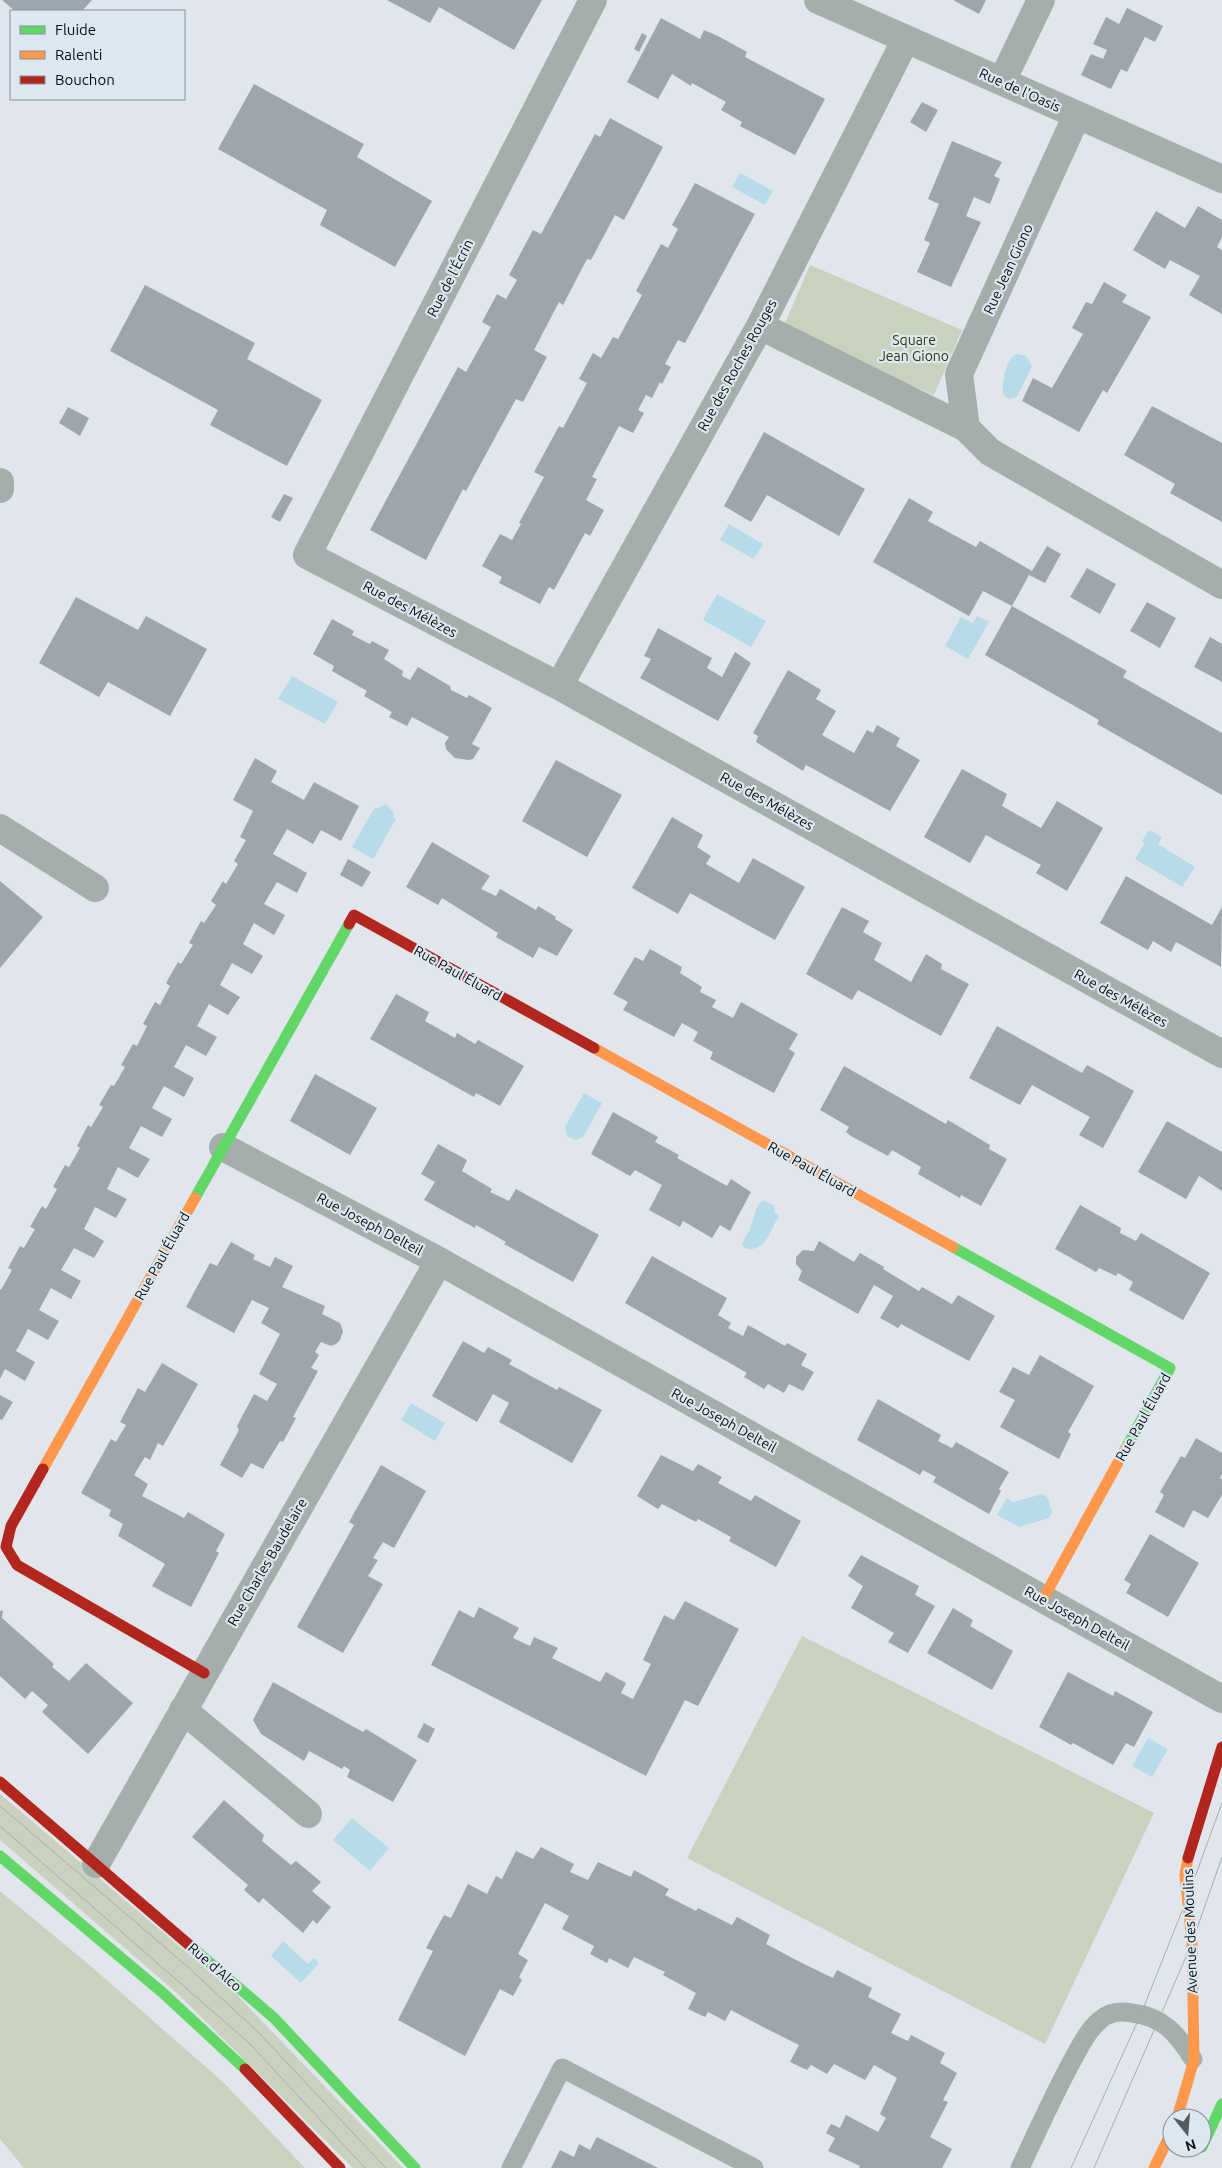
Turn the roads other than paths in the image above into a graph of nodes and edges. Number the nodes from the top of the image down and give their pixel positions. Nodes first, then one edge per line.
1 (593, 0) edge
2 (818, 0) edge
3 (1041, 0) edge
4 (906, 39) junction
5 (1002, 81) junction
6 (1077, 115) junction
7 (1222, 179) edge
8 (760, 326) junction
9 (966, 428) junction
10 (0, 482) edge
11 (0, 489) edge
12 (307, 555) joint
13 (1222, 585) edge
14 (559, 686) junction
15 (0, 828) edge
16 (95, 888) dead end
17 (1222, 1054) edge
18 (223, 1148) junction
19 (439, 1261) junction
20 (1043, 1599) junction
21 (204, 1673) junction
22 (1222, 1699) edge
23 (183, 1710) junction
24 (1222, 1747) edge
25 (0, 1782) edge
26 (308, 1814) dead end
27 (0, 1856) edge
28 (96, 1864) junction
29 (1194, 2060) junction
30 (1222, 2104) edge
31 (1180, 2108) edge
32 (1212, 2126) edge
33 (1162, 2152) edge
34 (340, 2168) edge
35 (415, 2168) edge
36 (511, 2168) edge
37 (754, 2168) edge
38 (1020, 2168) edge
39 (1154, 2168) edge

1 - 12 street, Rue de l'Écrin
2 - 4 street, Rue de l'Oasis
3 - 5 street
4 - 5 street, Rue de l'Oasis
4 - 8 street, Rue des Roches Rouges
5 - 6 street, Rue de l'Oasis
6 - 7 street, Rue de l'Oasis
6 - 9 street, Rue Jean Giono
8 - 9 street
8 - 14 street, Rue des Roches Rouges
9 - 13 street
10 - 11 street
12 - 14 street, Rue des Mélèzes
14 - 17 street, Rue des Mélèzes
15 - 16 street
18 - 19 street, Rue Joseph Delteil
18 - 20 street, Rue Paul Éluard
18 - 21 street, Rue Paul Éluard
19 - 20 street, Rue Joseph Delteil
19 - 21 street, Rue Charles Baudelaire
20 - 22 street, Rue Joseph Delteil
21 - 23 street, Rue Charles Baudelaire
23 - 26 street
23 - 28 street, Rue Charles Baudelaire
24 - 29 street, Avenue des Moulins
25 - 28 street, Rue d'Alco
27 - 34 street
28 - 35 street, Rue d'Alco
29 - 31 street, Avenue des Moulins
29 - 38 lane
30 - 32 street
33 - 39 street
36 - 37 lane

